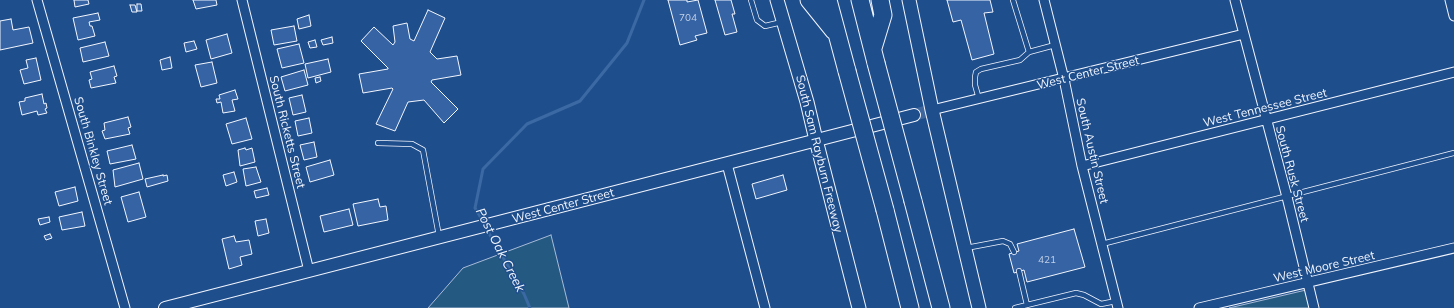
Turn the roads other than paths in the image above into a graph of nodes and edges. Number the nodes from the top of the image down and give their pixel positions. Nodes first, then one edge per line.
1 (37, 0) edge
2 (242, 0) edge
3 (751, 0) edge
4 (777, 0) edge
5 (809, 0) edge
6 (828, 0) edge
7 (860, 0) edge
8 (880, 0) edge
9 (909, 0) edge
10 (1013, 0) edge
11 (1044, 0) edge
12 (1235, 0) edge
13 (1452, 3) edge
14 (1454, 16) edge
15 (784, 22) junction
16 (1244, 34) junction
17 (837, 35) junction
18 (1055, 45) junction
19 (1029, 52) junction
20 (875, 56) junction
21 (1454, 72) edge
22 (1064, 79) junction
23 (979, 99) junction
24 (932, 110) junction
25 (914, 115) tunnel mouth
26 (1266, 120) junction
27 (816, 140) junction
28 (378, 143) dead end
29 (1454, 153) edge
30 (727, 164) junction
31 (1082, 166) junction
32 (1287, 197) junction
33 (439, 238) junction
34 (1102, 244) junction
35 (965, 248) junction
36 (1454, 248) edge
37 (1014, 252) dead end
38 (309, 271) junction
39 (1020, 271) dead end
40 (1307, 283) junction
41 (1117, 304) edge
42 (1027, 305) junction
43 (125, 308) edge
44 (165, 308) edge
45 (765, 308) edge
46 (859, 308) edge
47 (910, 308) edge
48 (941, 308) edge
49 (980, 308) edge
50 (1015, 308) edge
51 (1199, 308) edge
52 (1314, 308) edge

1 - 43 street, South Binkley Street
2 - 38 street, South Ricketts Street
3 - 15 lane
4 - 15 main road, South Sam Rayburn Freeway
5 - 17 highway
6 - 17 highway
7 - 20 highway
8 - 20 highway
9 - 24 main road
10 - 19 lane
11 - 18 street, South Austin Street
12 - 16 street, South Rusk Street
13 - 14 street
15 - 27 main road, South Sam Rayburn Freeway
16 - 22 street, West Center Street
16 - 26 street, South Rusk Street
17 - 47 highway, bridge
18 - 19 lane
18 - 22 street, South Austin Street
19 - 23 lane
20 - 48 highway, bridge
21 - 26 street, West Tennessee Street
22 - 23 street, West Center Street
22 - 31 street, South Austin Street
23 - 24 street, West Center Street
24 - 35 main road
25 - 27 street, West Center Street
26 - 31 street, West Tennessee Street
26 - 32 street, South Rusk Street
27 - 30 street, West Center Street
27 - 46 main road, South Sam Rayburn Freeway
28 - 33 lane
29 - 32 lane
30 - 33 street, West Center Street
30 - 45 street
31 - 34 street, South Austin Street
32 - 34 lane
32 - 40 street, South Rusk Street
33 - 38 street, West Center Street
34 - 41 street, South Austin Street
35 - 37 lane
35 - 49 main road
36 - 40 street, West Moore Street
38 - 44 street, West Center Street
39 - 42 lane
40 - 51 street, West Moore Street
40 - 52 street, South Rusk Street
41 - 42 lane
42 - 50 lane

